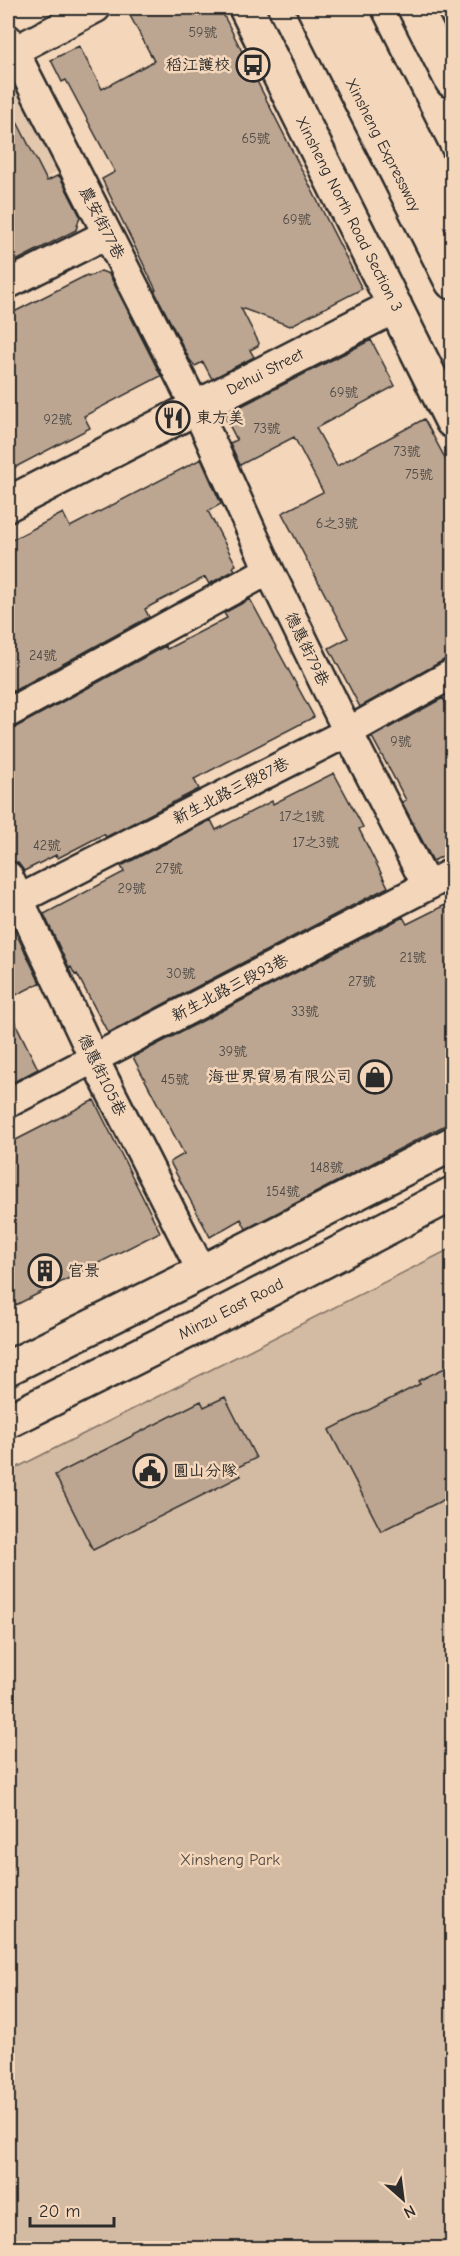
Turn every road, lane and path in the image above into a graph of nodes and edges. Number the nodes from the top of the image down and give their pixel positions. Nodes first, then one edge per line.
1 (96, 8) edge
2 (246, 8) edge
3 (314, 8) edge
4 (349, 8) edge
5 (367, 8) edge
6 (415, 8) edge
7 (11, 45) edge
8 (453, 81) edge
9 (453, 177) edge
10 (453, 213) edge
11 (107, 234) junction
12 (453, 282) edge
13 (8, 284) edge
14 (395, 306) junction
15 (196, 408) junction
16 (453, 422) edge
17 (8, 504) edge
18 (269, 570) junction
19 (453, 674) edge
20 (8, 714) edge
21 (348, 732) junction
22 (453, 873) edge
23 (427, 886) junction
24 (11, 893) edge
25 (94, 1059) junction
26 (8, 1103) edge
27 (453, 1144) edge
28 (453, 1194) edge
29 (202, 1272) junction
30 (8, 1368) edge
31 (8, 1422) edge

1 - 7 street
2 - 14 main road, Xinsheng North Road Section 3
3 - 12 main road, Xinsheng Expressway
4 - 10 main road, Xinsheng Expressway
5 - 9 main road
6 - 8 main road
7 - 11 street, 農安街77巷
11 - 13 street
11 - 15 street, 農安街77巷
14 - 15 main road, Dehui Street
14 - 16 main road, Xinsheng North Road Section 3
15 - 17 main road, Dehui Street
15 - 18 street, 德惠街79巷
18 - 20 street
18 - 21 street, 德惠街79巷
19 - 21 street, 新生北路三段87巷
21 - 23 street, 德惠街79巷
21 - 24 street, 新生北路三段87巷
22 - 23 street, 新生北路三段93巷
23 - 25 street, 新生北路三段93巷
24 - 25 street, 德惠街105巷
25 - 26 street, 新生北路三段93巷
25 - 29 street, 德惠街105巷
27 - 29 main road
28 - 31 main road, Minzu East Road
29 - 30 main road

